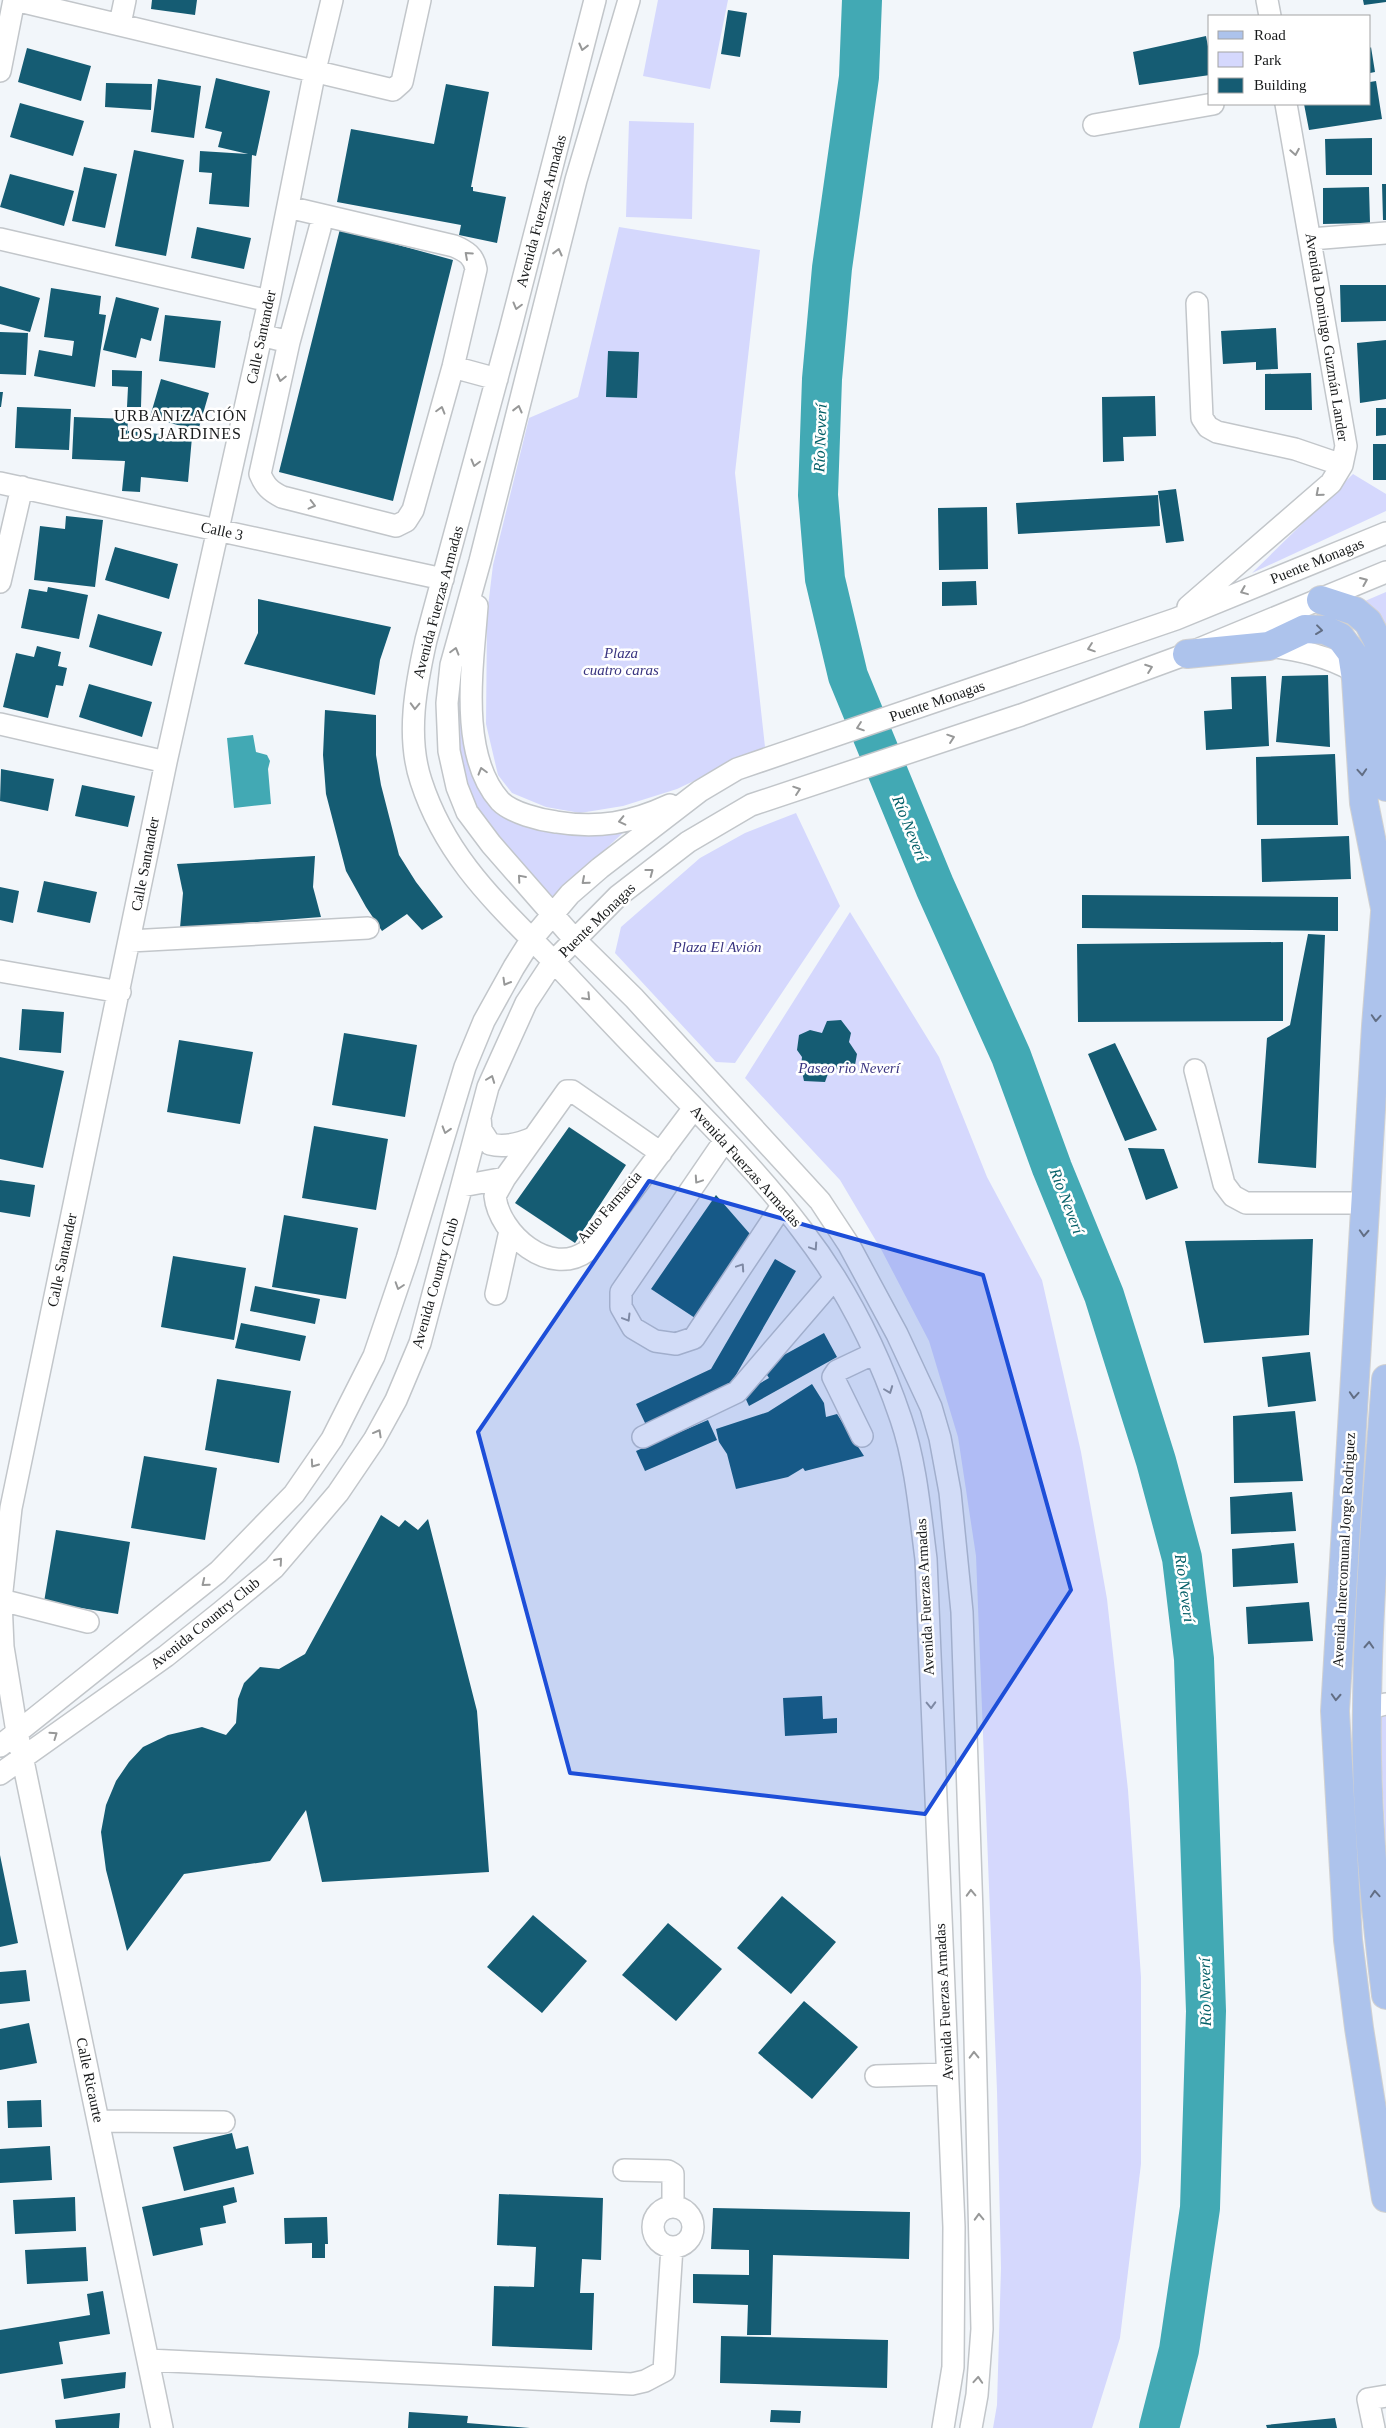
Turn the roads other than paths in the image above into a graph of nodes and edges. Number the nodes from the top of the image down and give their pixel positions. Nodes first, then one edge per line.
1 (15, 0) edge
2 (125, 0) edge
3 (332, 0) edge
4 (420, 0) edge
5 (595, 0) edge
6 (629, 0) edge
7 (1267, 0) edge
8 (1270, 15) edge
9 (120, 24) junction
10 (0, 70) edge
11 (315, 70) junction
12 (1208, 105) edge
13 (1286, 105) edge
14 (1094, 125) dead end
15 (288, 207) junction
16 (320, 228) dead end
17 (1386, 233) edge
18 (0, 239) edge
19 (1311, 239) junction
20 (269, 301) junction
21 (1197, 303) dead end
22 (261, 335) junction
23 (289, 342) junction
24 (453, 367) junction
25 (498, 378) junction
26 (1342, 465) junction
27 (0, 483) edge
28 (22, 487) junction
29 (217, 530) junction
30 (1386, 533) edge
31 (480, 561) junction
32 (1386, 572) edge
33 (443, 579) junction
34 (0, 582) edge
35 (1321, 600) junction
36 (1176, 619) junction
37 (1187, 654) junction
38 (0, 724) edge
39 (166, 762) junction
40 (1386, 787) edge
41 (700, 791) junction
42 (1385, 904) edge
43 (553, 915) junction
44 (368, 928) dead end
45 (532, 940) junction
46 (575, 940) junction
47 (130, 942) junction
48 (554, 962) junction
49 (0, 971) edge
50 (120, 992) junction
51 (1195, 1070) dead end
52 (694, 1108) junction
53 (480, 1117) junction
54 (533, 1138) junction
55 (725, 1140) junction
56 (661, 1153) junction
57 (505, 1178) junction
58 (462, 1186) junction
59 (1366, 1204) junction
60 (782, 1206) junction
61 (510, 1231) junction
62 (835, 1278) junction
63 (496, 1294) dead end
64 (875, 1353) junction
65 (1386, 1379) edge
66 (1384, 1423) edge
67 (862, 1436) dead end
68 (643, 1437) dead end
69 (1383, 1463) edge
70 (3, 1543) edge
71 (1379, 1595) edge
72 (1, 1600) edge
73 (88, 1622) dead end
74 (1376, 1700) edge
75 (17, 1732) junction
76 (0, 1746) edge
77 (23, 1757) junction
78 (0, 1774) edge
79 (1386, 1995) edge
80 (947, 2074) junction
81 (876, 2076) dead end
82 (99, 2121) junction
83 (224, 2122) dead end
84 (624, 2170) dead end
85 (1386, 2198) edge
86 (673, 2207) junction
87 (672, 2247) junction
88 (148, 2360) junction
89 (1386, 2396) edge
90 (162, 2428) edge
91 (943, 2428) edge
92 (971, 2428) edge
93 (1374, 2428) edge

1 - 9 street
1 - 10 street
2 - 9 street
3 - 11 street, Calle Santander
4 - 11 street
5 -> 25 street, Avenida Fuerzas Armadas
31 -> 6 street, Avenida Fuerzas Armadas
7 - 8 street
9 - 11 street
11 - 15 street, Calle Santander
12 - 14 street
13 -> 19 street, Avenida Domingo Guzmán Lander
15 - 20 street, Calle Santander
24 -> 15 street
16 - 23 street
17 - 19 street
18 - 20 street
19 - 26 street, Avenida Domingo Guzmán Lander
20 - 22 street, Calle Santander
21 - 26 street
22 - 23 street
22 - 29 street, Calle Santander
23 -> 24 street
24 - 25 street
25 -> 33 street, Avenida Fuerzas Armadas
26 -> 36 street
27 - 28 street, Calle 3
28 - 29 street, Calle 3
28 - 34 street
29 - 33 street, Calle 3
29 - 39 street, Calle Santander
30 -> 36 street, Puente Monagas
41 -> 31 street
43 -> 31 street, Avenida Fuerzas Armadas
35 -> 32 street, Puente Monagas
33 -> 45 street, Avenida Fuerzas Armadas
35 - 37 street, Puente Monagas
35 - 40 main road
36 -> 41 street, Puente Monagas
37 -> 42 main road, Avenida Intercomunal Jorge Rodriguez
46 -> 37 street, Puente Monagas
38 - 39 street
39 - 47 street, Calle Santander
41 -> 43 street, Puente Monagas
42 -> 59 main road, Avenida Intercomunal Jorge Rodriguez
43 - 45 street, Puente Monagas
43 - 46 street, Avenida Fuerzas Armadas
44 - 47 street
45 - 48 street, Avenida Fuerzas Armadas
45 -> 75 street, Avenida Country Club
46 - 48 street, Puente Monagas
92 -> 46 street, Avenida Fuerzas Armadas
47 - 50 street, Calle Santander
48 -> 52 street, Avenida Fuerzas Armadas
53 -> 48 street, Avenida Country Club
49 - 50 street
50 - 70 street, Calle Santander
51 - 59 street
52 - 55 street, Avenida Fuerzas Armadas
52 - 56 street
53 - 54 street
53 - 58 street, Avenida Country Club
54 - 56 street
54 - 57 street
55 - 60 street, Avenida Fuerzas Armadas
55 -> 60 street
56 - 57 street, Auto Farmacia
56 - 61 street
57 - 58 street
57 - 61 street
77 -> 58 street, Avenida Country Club
59 -> 85 main road, Avenida Intercomunal Jorge Rodriguez
60 -> 62 street, Avenida Fuerzas Armadas
61 - 63 street
62 - 64 street, Avenida Fuerzas Armadas
62 - 68 street
64 - 67 street
64 -> 80 street, Avenida Fuerzas Armadas
65 - 66 main road, Avenida Intercomunal Jorge Rodriguez
66 - 69 main road, Avenida Intercomunal Jorge Rodriguez
69 - 71 main road, Avenida Intercomunal Jorge Rodriguez
70 - 72 street, Calle Santander
74 -> 71 main road, Avenida Intercomunal Jorge Rodriguez
72 - 73 street
72 - 75 street, Calle Santander
79 -> 74 main road, Avenida Intercomunal Jorge Rodriguez
75 - 76 street, Avenida Country Club
75 - 77 street, Calle Ricaurte
77 - 78 street, Avenida Country Club
77 - 82 street, Calle Ricaurte
80 - 81 street
80 - 91 street, Avenida Fuerzas Armadas
82 - 83 street
82 - 88 street, Calle Ricaurte
84 - 86 street
86 - 87 street
86 - 87 street
87 - 88 street
88 - 90 street, Calle Ricaurte
89 - 93 street

